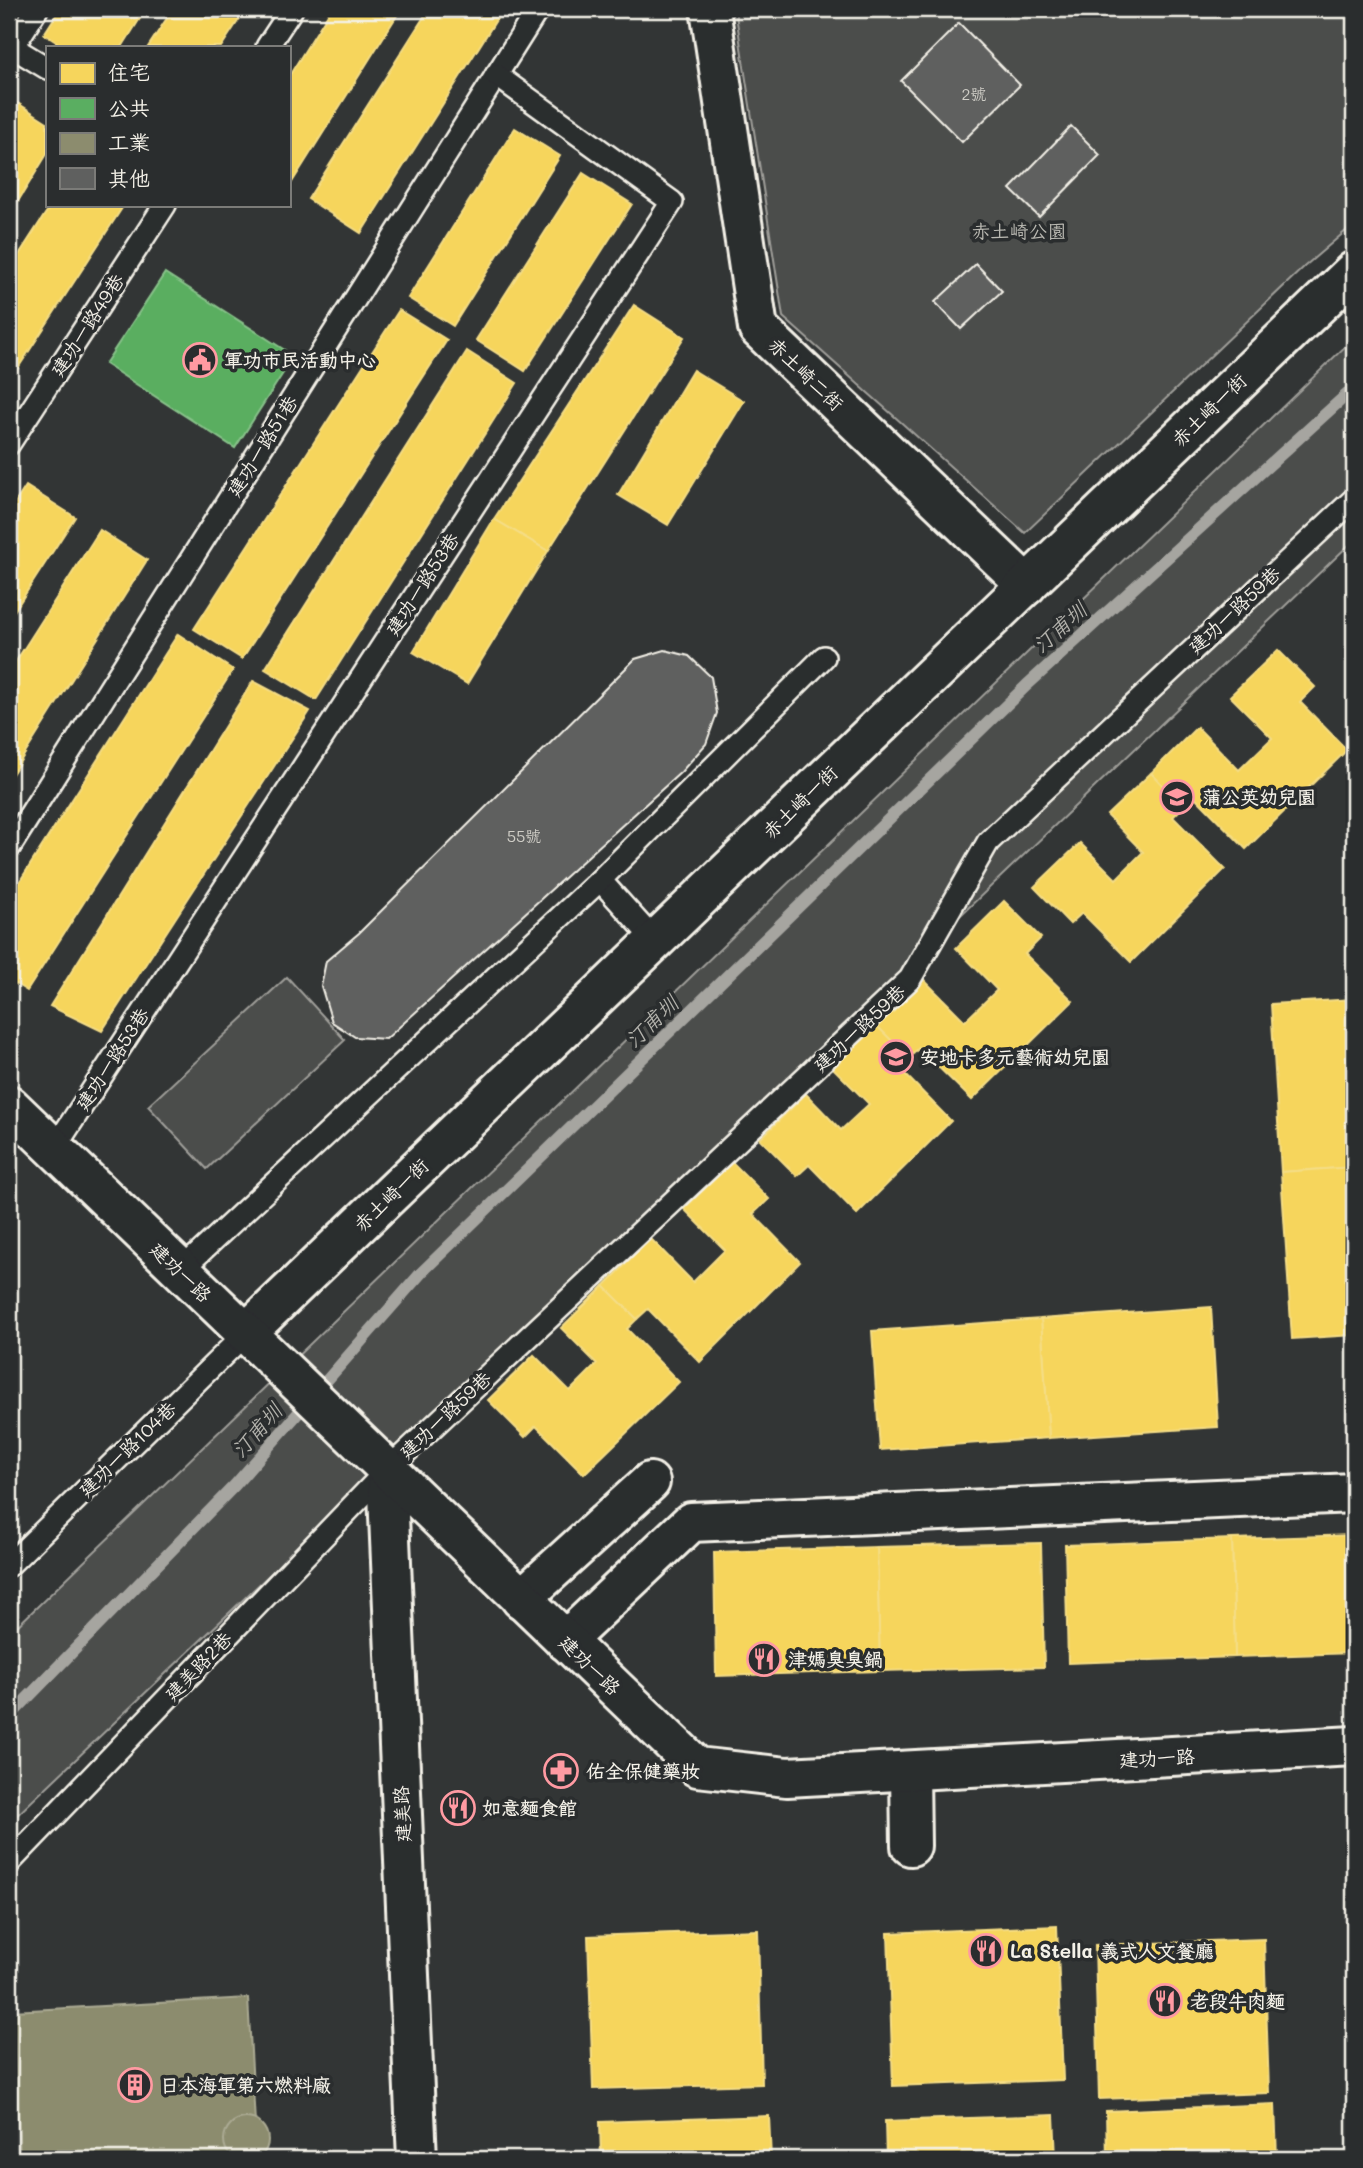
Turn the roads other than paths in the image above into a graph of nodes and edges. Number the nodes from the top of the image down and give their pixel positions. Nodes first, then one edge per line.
1 (37, 9) edge
2 (292, 9) edge
3 (538, 9) edge
4 (710, 9) edge
5 (268, 46) edge
6 (10, 49) edge
7 (46, 67) edge
8 (496, 75) junction
9 (164, 206) edge
10 (1354, 271) edge
11 (9, 444) edge
12 (1354, 499) edge
13 (1027, 585) junction
14 (824, 657) dead end
15 (9, 848) edge
16 (600, 880) junction
17 (655, 941) junction
18 (9, 1105) edge
19 (54, 1149) junction
20 (180, 1271) junction
21 (246, 1334) junction
22 (376, 1460) junction
23 (650, 1482) dead end
24 (1354, 1493) edge
25 (9, 1564) edge
26 (521, 1599) junction
27 (565, 1641) junction
28 (1354, 1746) edge
29 (910, 1771) junction
30 (911, 1846) dead end
31 (9, 1863) edge
32 (418, 2159) edge

1 - 6 lane
2 - 5 lane
3 - 8 lane, 建功一路51巷
4 - 13 street, 赤土崎二街
6 - 7 lane
8 - 15 lane, 建功一路51巷
8 - 19 lane, 建功一路53巷
9 - 11 lane, 建功一路49巷
10 - 13 street, 赤土崎一街
12 - 22 lane, 建功一路59巷
13 - 17 street, 赤土崎一街
14 - 16 lane
16 - 17 lane
16 - 20 lane
17 - 21 street, 赤土崎一街
18 - 19 street, 建功一路
19 - 20 street, 建功一路
20 - 21 street, 建功一路
21 - 22 street, 建功一路
21 - 25 lane, 建功一路104巷
22 - 26 street, 建功一路
22 - 31 lane, 建美路2巷
22 - 32 street, 建美路
23 - 26 street
24 - 27 street
26 - 27 street, 建功一路
27 - 29 street, 建功一路
28 - 29 street, 建功一路
29 - 30 street

